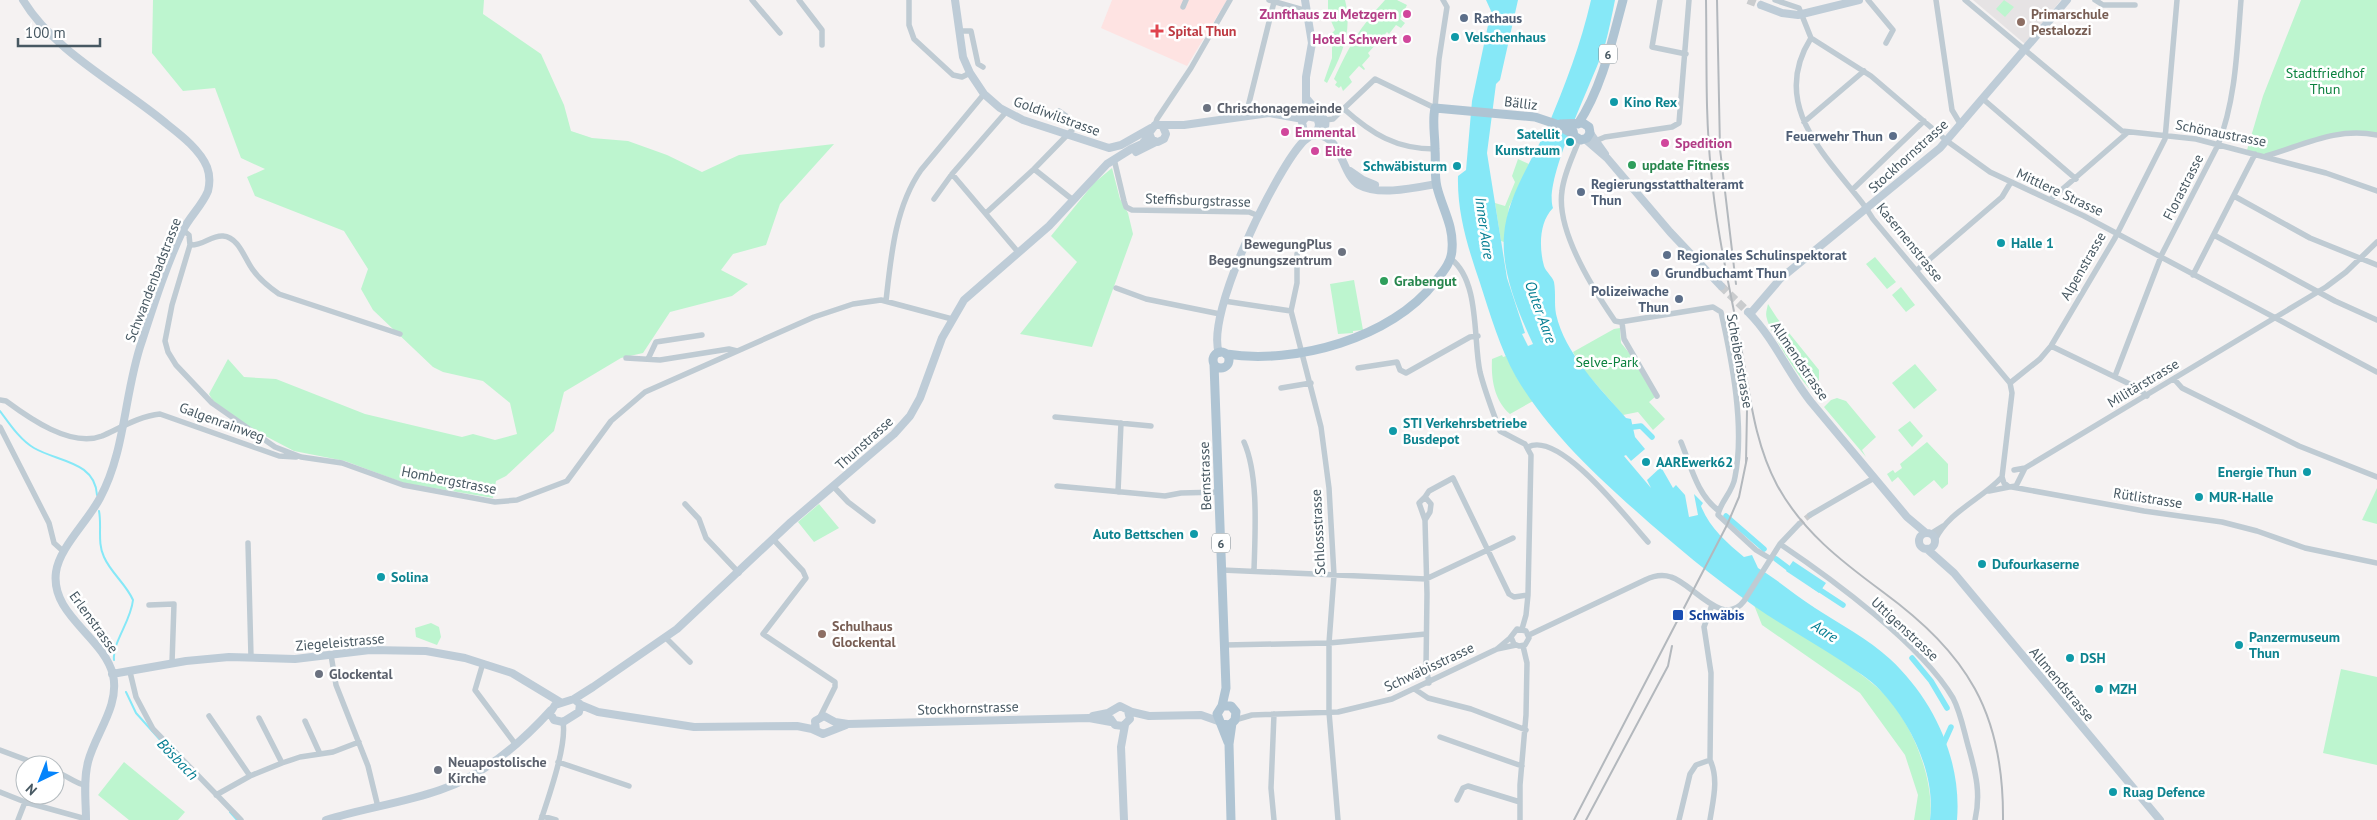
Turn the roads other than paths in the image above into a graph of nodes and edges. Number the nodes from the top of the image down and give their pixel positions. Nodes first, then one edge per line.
1 (23, 0) edge
2 (752, 0) edge
3 (799, 0) edge
4 (909, 0) edge
5 (955, 0) edge
6 (1186, 0) edge
7 (1230, 0) edge
8 (1305, 0) edge
9 (1443, 0) edge
10 (1623, 0) edge
11 (1660, 0) edge
12 (1689, 0) edge
13 (1775, 0) edge
14 (1858, 0) edge
15 (1868, 0) edge
16 (1936, 0) edge
17 (1965, 0) edge
18 (2067, 0) edge
19 (2095, 0) edge
20 (2177, 0) edge
21 (2241, 0) edge
22 (1271, 1) edge
23 (2114, 3) edge
24 (1761, 5) dead end
25 (2135, 5) dead end
26 (1183, 7) dead end
27 (1307, 11) junction
28 (1803, 14) junction
29 (959, 31) junction
30 (780, 33) dead end
31 (1811, 38) junction
32 (1886, 43) dead end
33 (822, 44) dead end
34 (2025, 50) junction
35 (1686, 54) junction
36 (983, 67) dead end
37 (1864, 71) junction
38 (970, 73) junction
39 (984, 94) junction
40 (1307, 99) junction
41 (1983, 99) junction
42 (1435, 108) junction
43 (1344, 109) junction
44 (1059, 111) dead end
45 (1006, 112) junction
46 (1246, 115) junction
47 (1285, 116) junction
48 (1305, 118) junction
49 (1321, 119) junction
50 (1804, 122) junction
51 (1924, 122) junction
52 (1184, 125) junction
53 (1961, 125) junction
54 (1309, 133) junction
55 (1582, 133) junction
56 (2127, 133) junction
57 (1153, 134) junction
58 (2165, 134) junction
59 (1067, 135) junction
60 (2377, 135) edge
61 (1947, 140) junction
62 (2218, 145) junction
63 (1435, 149) junction
64 (2287, 150) junction
65 (1295, 151) junction
66 (2255, 154) junction
67 (2266, 156) junction
68 (1118, 157) junction
69 (2286, 162) junction
70 (1034, 169) junction
71 (952, 174) junction
72 (2076, 178) junction
73 (1436, 182) junction
74 (2011, 182) junction
75 (1852, 190) junction
76 (2377, 191) edge
77 (2234, 196) junction
78 (934, 199) dead end
79 (2051, 199) junction
80 (1073, 200) junction
81 (1867, 209) junction
82 (986, 214) junction
83 (1259, 216) junction
84 (184, 230) junction
85 (2117, 234) junction
86 (2214, 235) junction
87 (2377, 242) edge
88 (190, 246) junction
89 (1018, 252) junction
90 (1296, 254) dead end
91 (2161, 257) junction
92 (1451, 259) junction
93 (2361, 259) junction
94 (2377, 265) edge
95 (1917, 270) junction
96 (2193, 274) junction
97 (1722, 286) tunnel mouth
98 (1116, 288) dead end
99 (2318, 292) junction
100 (886, 301) junction
101 (1224, 301) junction
102 (1291, 311) junction
103 (1749, 313) joint
104 (1220, 314) junction
105 (952, 318) junction
106 (2274, 319) junction
107 (2377, 320) edge
108 (1622, 322) junction
109 (400, 334) dead end
110 (702, 335) dead end
111 (1478, 336) junction
112 (2051, 346) junction
113 (737, 351) junction
114 (1302, 353) junction
115 (1222, 354) junction
116 (1244, 357) junction
117 (626, 358) dead end
118 (648, 359) junction
119 (1221, 366) junction
120 (1358, 368) dead end
121 (2377, 372) edge
122 (2114, 376) junction
123 (2174, 379) junction
124 (2010, 383) junction
125 (1311, 384) junction
126 (1281, 388) dead end
127 (1657, 396) dead end
128 (2147, 396) junction
129 (0, 400) edge
130 (1055, 417) dead end
131 (1121, 423) junction
132 (124, 426) junction
133 (1151, 426) dead end
134 (0, 427) edge
135 (1244, 442) dead end
136 (1681, 442) dead end
137 (1528, 447) junction
138 (301, 457) junction
139 (2006, 458) junction
140 (2025, 468) junction
141 (2013, 470) junction
142 (2003, 475) junction
143 (2377, 477) edge
144 (1874, 478) junction
145 (2020, 479) junction
146 (833, 486) junction
147 (1057, 486) dead end
148 (2010, 487) junction
149 (1989, 491) junction
150 (1118, 492) junction
151 (1219, 492) junction
152 (2031, 492) junction
153 (1425, 497) junction
154 (685, 504) dead end
155 (1719, 511) junction
156 (1810, 515) tunnel mouth
157 (1907, 516) junction
158 (1425, 520) junction
159 (873, 521) dead end
160 (1799, 524) tunnel mouth
161 (1945, 525) junction
162 (1928, 533) junction
163 (1513, 538) dead end
164 (773, 539) junction
165 (1920, 540) junction
166 (1648, 542) dead end
167 (1935, 542) junction
168 (248, 543) dead end
169 (1780, 544) junction
170 (1927, 549) junction
171 (1488, 550) junction
172 (64, 552) junction
173 (1772, 556) junction
174 (2377, 563) edge
175 (1945, 564) junction
176 (1222, 570) junction
177 (1254, 570) junction
178 (739, 573) junction
179 (1334, 575) junction
180 (1426, 579) junction
181 (1528, 595) junction
182 (150, 605) dead end
183 (1712, 605) junction
184 (1522, 629) junction
185 (1426, 634) junction
186 (1528, 635) junction
187 (1511, 637) junction
188 (666, 638) junction
189 (1329, 643) junction
190 (1225, 645) junction
191 (1516, 645) junction
192 (1523, 646) junction
193 (1497, 649) junction
194 (331, 655) junction
195 (251, 657) junction
196 (690, 662) dead end
197 (172, 663) junction
198 (483, 663) junction
199 (130, 672) junction
200 (112, 674) junction
201 (1429, 683) junction
202 (1416, 690) junction
203 (542, 692) junction
204 (560, 702) junction
205 (578, 702) junction
206 (1227, 708) junction
207 (551, 709) junction
208 (1111, 711) junction
209 (1128, 711) junction
210 (598, 712) junction
211 (1329, 712) junction
212 (578, 713) junction
213 (1274, 714) junction
214 (1202, 715) junction
215 (1252, 715) junction
216 (209, 716) dead end
217 (1149, 716) junction
218 (259, 718) dead end
219 (1089, 718) junction
220 (824, 719) junction
221 (554, 720) junction
222 (305, 721) dead end
223 (563, 722) junction
224 (1220, 722) junction
225 (1234, 722) junction
226 (1127, 723) junction
227 (848, 724) junction
228 (1113, 724) junction
229 (537, 725) junction
230 (797, 726) junction
231 (816, 730) junction
232 (832, 730) junction
233 (1526, 730) junction
234 (1440, 737) dead end
235 (359, 742) junction
236 (516, 744) junction
237 (1229, 744) junction
238 (1121, 747) junction
239 (0, 750) edge
240 (320, 754) junction
241 (15, 756) edge
242 (1710, 760) junction
243 (558, 762) junction
244 (282, 763) junction
245 (1522, 766) junction
246 (65, 774) edge
247 (250, 776) junction
248 (85, 785) junction
249 (629, 786) dead end
250 (0, 792) edge
251 (216, 795) junction
252 (15, 798) edge
253 (1457, 800) dead end
254 (1520, 802) junction
255 (24, 805) edge
256 (35, 805) edge
257 (378, 807) junction
258 (541, 818) edge
259 (18, 820) edge
260 (86, 820) edge
261 (241, 820) edge
262 (326, 820) edge
263 (556, 820) edge
264 (1124, 820) edge
265 (1231, 820) edge
266 (1274, 820) edge
267 (1338, 820) edge
268 (1520, 820) edge
269 (1678, 820) edge
270 (1710, 820) edge
271 (1975, 820) edge
272 (2160, 820) edge

1 - 84 main road, Schwandenbadstrasse
2 - 30 street
3 - 33 street
4 - 38 street
5 - 29 main road, Goldiwilstrasse
6 - 26 street
7 - 57 street
8 - 27 main road
9 - 42 street
10 - 55 main road, 6
11 - 35 street
12 - 35 street
13 - 28 street
14 - 28 main road
15 - 32 street
16 - 53 street
17 - 34 street
18 - 34 main road, Stockhornstrasse
19 - 23 street
20 - 58 street, Alpenstrasse
21 - 62 street, Florastrasse
22 - 27 street
22 - 46 street
23 - 25 street
24 - 28 main road
27 - 40 main road
28 - 31 street
29 - 36 street
29 - 38 main road, Goldiwilstrasse
31 - 37 street, Mittlere Strasse
31 - 50 street, Kasernenstrasse
34 - 41 main road, Stockhornstrasse
34 - 56 street
35 - 55 street
37 - 50 street
37 - 51 street, Mittlere Strasse
38 - 39 main road, Goldiwilstrasse
39 - 45 main road, Goldiwilstrasse
39 - 100 street
40 - 48 main road
40 - 49 main road
41 - 53 main road, Stockhornstrasse
41 - 72 street
42 - 43 street
42 - 55 main road, Bälliz
42 - 63 main road
43 - 49 street
43 - 63 street
44 - 59 street
45 - 59 main road, Goldiwilstrasse
45 - 71 street
46 - 47 main road
46 - 52 main road
47 - 48 main road
47 - 54 main road
48 - 49 main road
48 - 54 main road
49 - 54 main road
50 - 75 street, Kasernenstrasse
51 - 61 street, Mittlere Strasse
51 - 75 street
52 - 57 main road
52 - 57 main road
53 - 61 main road, Stockhornstrasse
54 - 65 main road
54 - 65 main road
54 - 73 main road
55 - 97 main road
55 - 108 street
56 - 58 street, Schönaustrasse
56 - 72 street
57 - 59 main road, Goldiwilstrasse
57 - 68 main road
58 - 62 street, Schönaustrasse
58 - 85 street, Alpenstrasse
59 - 70 street
60 - 64 street, Schönaustrasse
61 - 74 street, Mittlere Strasse
61 - 81 main road, Stockhornstrasse
62 - 66 street, Schönaustrasse
62 - 91 street, Florastrasse
63 - 73 main road
64 - 67 street, Schönaustrasse
64 - 69 street
65 - 83 main road
66 - 67 street, Schönaustrasse
66 - 77 street
67 - 69 street
68 - 80 main road, Thunstrasse
68 - 83 street, Steffisburgstrasse
69 - 76 street
70 - 80 street
70 - 82 street
71 - 78 street
71 - 82 street
72 - 79 street
73 - 92 main road
74 - 79 street, Mittlere Strasse
74 - 95 street
75 - 81 street, Kasernenstrasse
77 - 86 street
77 - 93 street
79 - 85 street, Mittlere Strasse
80 - 89 main road, Thunstrasse
81 - 95 street, Kasernenstrasse
81 - 103 main road, Stockhornstrasse
82 - 89 street
83 - 101 main road
84 - 88 street
84 - 132 main road, Schwandenbadstrasse
85 - 91 street, Mittlere Strasse
85 - 112 street, Alpenstrasse
86 - 96 street
86 - 99 street
87 - 93 street, Militärstrasse
88 - 109 street
88 - 138 street, Hombergstrasse
89 - 105 main road, Thunstrasse
90 - 102 street
91 - 96 street, Mittlere Strasse
91 - 122 street, Florastrasse
92 - 111 street
92 - 114 main road
93 - 94 street
93 - 99 street, Militärstrasse
95 - 124 street, Kasernenstrasse
96 - 106 street, Mittlere Strasse
98 - 104 street
99 - 106 street, Militärstrasse
99 - 107 street
100 - 105 street, Hombergstrasse
100 - 113 street, Hombergstrasse
101 - 102 street
101 - 104 main road
102 - 114 street, Schlossstrasse
103 - 144 main road, Allmendstrasse
104 - 115 main road
105 - 146 main road, Thunstrasse
106 - 121 street, Mittlere Strasse
106 - 123 street, Militärstrasse
108 - 127 street
108 - 155 street, Scheibenstrasse
110 - 118 street
111 - 120 street
111 - 137 street
112 - 122 street
112 - 124 street, Alpenstrasse
113 - 118 street
113 - 138 street, Hombergstrasse
114 - 116 main road
114 - 125 street, Schlossstrasse
115 - 116 main road
115 - 119 main road
115 - 119 main road, Bernstrasse
116 - 119 main road
117 - 118 street
119 - 151 main road, Bernstrasse / 6
122 - 128 street
123 - 128 street, Militärstrasse
123 - 143 street
124 - 139 street
125 - 126 street
125 - 179 street, Schlossstrasse
128 - 140 street, Militärstrasse
129 - 132 street, Galgenrainweg
130 - 131 street
131 - 133 street
131 - 150 street
132 - 138 street, Galgenrainweg
132 - 172 main road, Schwandenbadstrasse
134 - 172 street
135 - 177 street
136 - 155 street
137 - 166 street
137 - 181 street
139 - 141 street
139 - 142 street
140 - 141 street, Militärstrasse
140 - 145 street
141 - 142 street, Militärstrasse
141 - 145 street
142 - 148 street
142 - 149 street
144 - 156 street
144 - 157 main road, Allmendstrasse
145 - 148 street
145 - 152 street
146 - 159 street
146 - 164 main road, Thunstrasse
147 - 150 street
148 - 149 street
148 - 152 street, Rütlistrasse
149 - 161 street
150 - 151 street
151 - 176 main road, Bernstrasse / 6
152 - 174 street, Rütlistrasse
153 - 158 street
153 - 158 street
153 - 171 street
154 - 178 street
155 - 173 street
157 - 162 main road, Allmendstrasse
157 - 165 main road, Allmendstrasse
158 - 180 street
160 - 169 street
161 - 162 street
161 - 167 street
162 - 165 main road
162 - 167 main road, Allmendstrasse
163 - 171 street
164 - 178 main road, Thunstrasse
164 - 220 street
165 - 170 main road, Allmendstrasse
167 - 170 main road
167 - 175 main road, Allmendstrasse
168 - 195 street
169 - 173 street
169 - 271 street, Uttigenstrasse
170 - 175 main road, Allmendstrasse
171 - 180 street
171 - 181 street
172 - 200 main road, Erlenstrasse
173 - 183 street
175 - 272 main road, Allmendstrasse
176 - 177 street
176 - 190 main road, Bernstrasse / 6
177 - 179 street
178 - 188 main road, Thunstrasse
179 - 180 street
179 - 189 street, Schlossstrasse
180 - 185 street
181 - 184 street
182 - 197 street
183 - 186 street
183 - 242 street
184 - 186 street
184 - 187 street
185 - 189 street
185 - 201 street
186 - 192 street
187 - 191 street
187 - 193 street, Schwäbisstrasse
188 - 196 street
188 - 205 main road, Thunstrasse
189 - 190 street
189 - 211 street, Schlossstrasse
190 - 206 main road, Bernstrasse / 6
191 - 192 street
191 - 193 street, Schwäbisstrasse
192 - 233 street
193 - 201 street, Schwäbisstrasse
194 - 195 main road, Ziegeleistrasse
194 - 198 main road, Ziegeleistrasse
194 - 235 street
195 - 197 main road, Ziegeleistrasse
197 - 199 main road, Ziegeleistrasse
198 - 203 main road, Ziegeleistrasse
198 - 236 street
199 - 200 main road, Ziegeleistrasse
199 - 251 street
200 - 248 main road, Erlenstrasse
201 - 202 street, Schwäbisstrasse
202 - 211 street, Schwäbisstrasse
202 - 233 street
203 - 204 main road, Ziegeleistrasse
203 - 207 main road, Ziegeleistrasse
204 - 205 main road
204 - 207 main road
205 - 210 main road, Stockhornstrasse
205 - 212 main road, Thunstrasse
206 - 214 main road
206 - 215 street, Schwäbisstrasse
206 - 224 main road
206 - 225 main road
207 - 221 main road, Ziegeleistrasse
207 - 229 main road
208 - 209 main road, Stockhornstrasse
208 - 219 main road, Stockhornstrasse
208 - 228 main road
209 - 217 main road
209 - 226 main road
210 - 212 main road, Stockhornstrasse
210 - 230 main road, Stockhornstrasse
211 - 213 street, Schwäbisstrasse
211 - 267 street, Schlossstrasse
212 - 223 main road
213 - 215 street, Schwäbisstrasse
213 - 266 street
214 - 217 main road
214 - 224 main road
215 - 225 street, Schwäbisstrasse
216 - 247 street
217 - 226 main road
218 - 244 street
219 - 227 main road, Stockhornstrasse
219 - 228 main road, Stockhornstrasse
220 - 227 main road, Stockhornstrasse
220 - 230 main road, Stockhornstrasse
220 - 231 main road
220 - 232 main road
221 - 223 main road
221 - 229 main road
222 - 240 street
223 - 243 street
224 - 225 main road
224 - 237 main road
225 - 237 main road
226 - 228 main road, Stockhornstrasse
226 - 238 main road
227 - 232 main road, Stockhornstrasse
228 - 238 main road
229 - 236 main road
230 - 231 main road, Stockhornstrasse
231 - 232 main road, Stockhornstrasse
233 - 245 street
234 - 245 street
235 - 240 street
235 - 257 street
236 - 257 main road
237 - 265 main road
238 - 264 main road
239 - 241 street
240 - 244 street
242 - 269 street
242 - 270 street
243 - 249 street
243 - 258 street
244 - 247 street
245 - 254 street
246 - 248 street
247 - 251 street
248 - 260 main road, Erlenstrasse
250 - 252 street
251 - 261 street
253 - 254 street
254 - 268 street
255 - 259 street
256 - 260 street
257 - 262 main road
258 - 263 street

